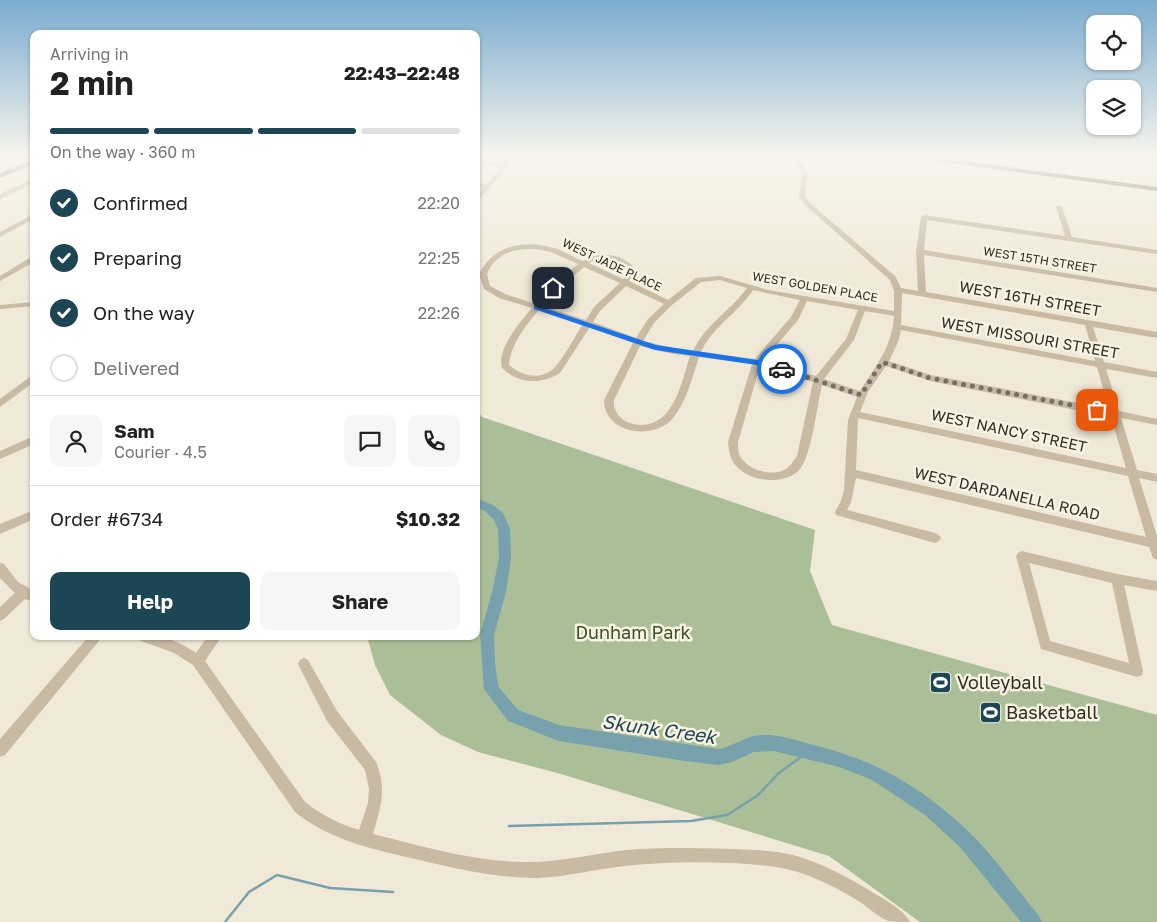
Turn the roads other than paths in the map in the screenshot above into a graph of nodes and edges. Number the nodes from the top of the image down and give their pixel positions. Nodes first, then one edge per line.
1 (804, 199) edge
2 (1059, 207) dead end
3 (30, 218) edge
4 (0, 235) edge
5 (1069, 239) junction
6 (920, 252) junction
7 (1157, 252) edge
8 (30, 261) edge
9 (582, 263) junction
10 (0, 279) edge
11 (625, 282) junction
12 (752, 288) junction
13 (898, 290) junction
14 (1157, 290) edge
15 (922, 294) junction
16 (804, 298) junction
17 (669, 303) junction
18 (30, 304) edge
19 (0, 307) edge
20 (536, 307) junction
21 (863, 307) junction
22 (898, 314) junction
23 (1088, 322) junction
24 (587, 323) junction
25 (897, 327) junction
26 (1157, 334) edge
27 (638, 342) junction
28 (696, 354) junction
29 (757, 362) junction
30 (882, 362) junction
31 (1101, 365) junction
32 (1157, 375) edge
33 (818, 380) junction
34 (30, 382) edge
35 (861, 395) junction
36 (0, 404) edge
37 (854, 414) junction
38 (1116, 414) junction
39 (1157, 422) edge
40 (30, 442) edge
41 (0, 455) edge
42 (850, 473) junction
43 (1133, 473) junction
44 (1157, 478) edge
45 (30, 516) edge
46 (0, 529) edge
47 (935, 538) dead end
48 (1155, 544) edge
49 (1157, 555) edge
50 (0, 568) edge
51 (1117, 580) junction
52 (1157, 586) edge
53 (28, 595) edge
54 (0, 615) edge
55 (94, 640) edge
56 (154, 640) edge
57 (213, 640) edge
58 (198, 661) junction
59 (304, 664) dead end
60 (0, 750) edge
61 (364, 839) junction
62 (886, 917) edge
63 (902, 922) edge

1 - 13 street
2 - 5 street
3 - 4 street
5 - 6 street
5 - 7 street
6 - 14 street, WEST 15TH STREET
6 - 15 street
8 - 10 street
9 - 11 street, WEST JADE PLACE
9 - 11 street
9 - 20 street
9 - 20 street, WEST JADE PLACE
11 - 17 street, WEST JADE PLACE
11 - 24 street
12 - 16 street, WEST GOLDEN PLACE
12 - 17 street, WEST GOLDEN PLACE
12 - 28 street
13 - 15 street, WEST 16TH STREET
13 - 22 street
15 - 23 street, WEST 16TH STREET
16 - 21 street, WEST GOLDEN PLACE
16 - 29 street
17 - 27 street
18 - 19 street
20 - 24 street
20 - 24 street
21 - 22 street, WEST GOLDEN PLACE
21 - 33 street
22 - 25 street
23 - 26 street, WEST 16TH STREET
23 - 31 street
24 - 27 street
25 - 30 street
25 - 31 street, WEST MISSOURI STREET
27 - 28 street
27 - 28 street
28 - 29 street
29 - 33 street
29 - 33 street
30 - 35 street
30 - 38 street
31 - 32 street, WEST MISSOURI STREET
31 - 38 street
33 - 35 street
34 - 36 street
35 - 37 street
37 - 42 street
37 - 43 street, WEST NANCY STREET
38 - 39 street
38 - 43 street
40 - 41 street
42 - 47 street
42 - 48 street, WEST DARDANELLA ROAD
43 - 44 street, WEST NANCY STREET
43 - 48 street
45 - 46 street
48 - 49 street
50 - 53 street
51 - 51 street
51 - 52 street
53 - 54 street
55 - 60 street
56 - 58 street
57 - 58 street
58 - 61 street
59 - 61 street
61 - 62 street
62 - 63 street

